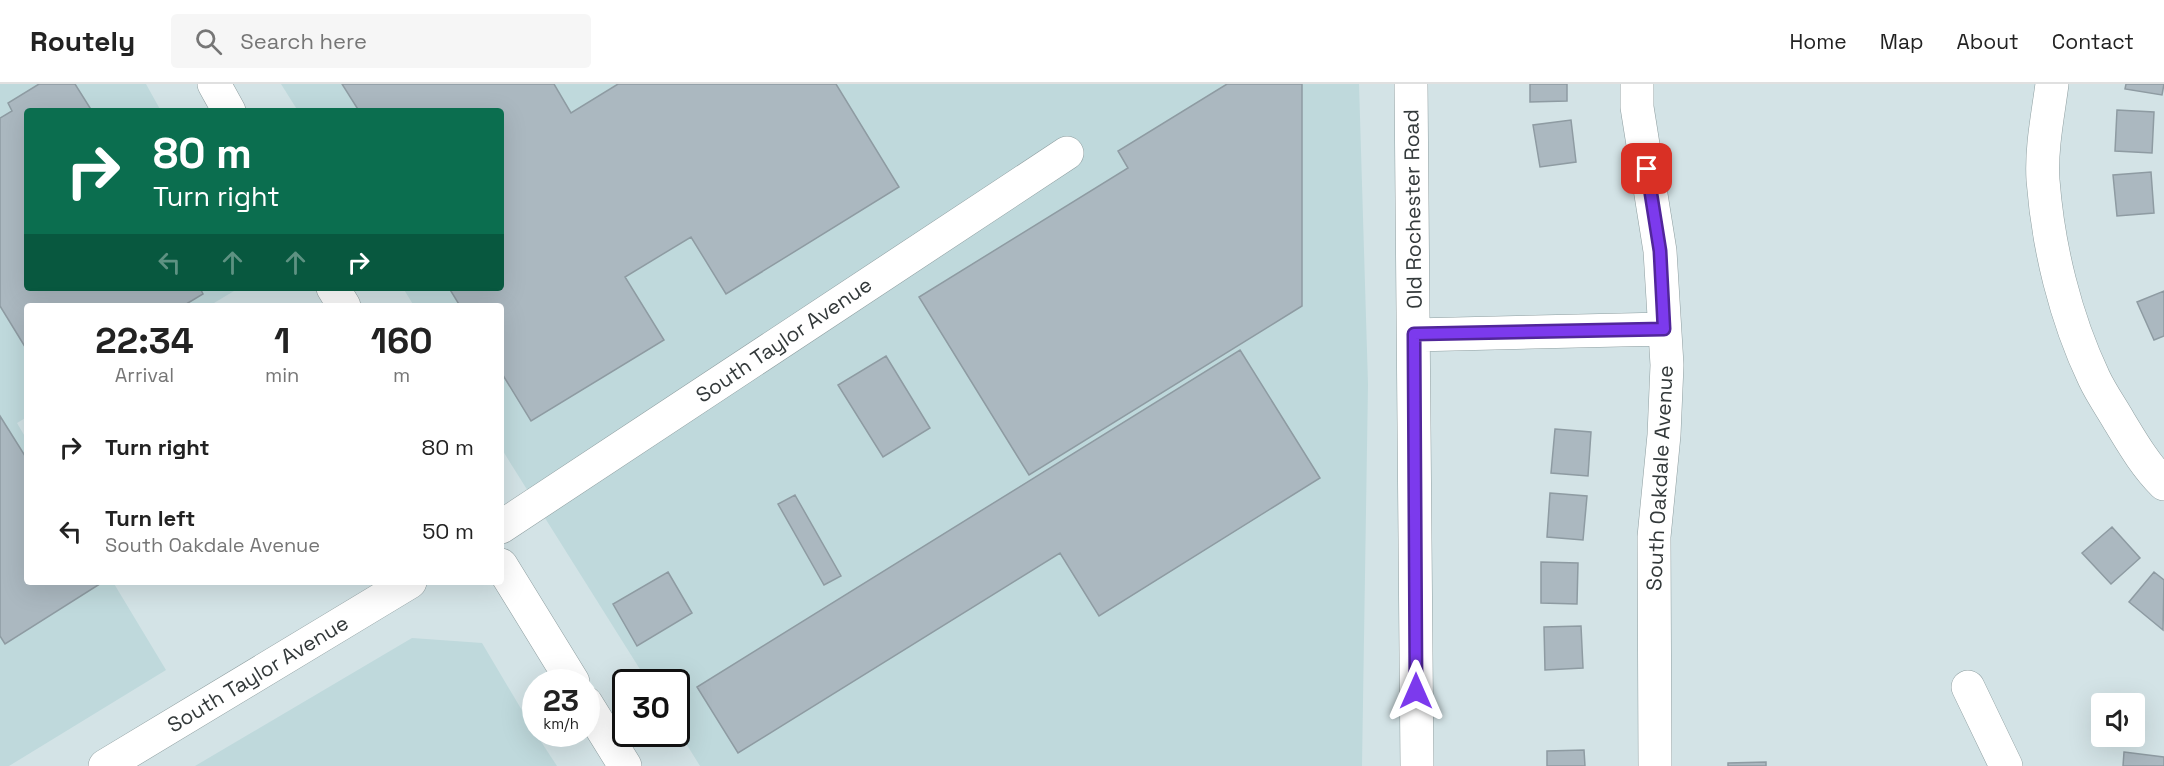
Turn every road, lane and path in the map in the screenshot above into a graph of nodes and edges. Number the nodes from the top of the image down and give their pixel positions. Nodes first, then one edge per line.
1 (214, 84) edge
2 (1411, 84) edge
3 (1637, 84) edge
4 (2052, 84) edge
5 (228, 108) edge
6 (1067, 153) dead end
7 (1664, 329) junction
8 (1414, 334) junction
9 (2164, 484) edge
10 (504, 525) edge
11 (504, 570) edge
12 (405, 585) edge
13 (565, 669) edge
14 (1968, 687) dead end
15 (600, 726) edge
16 (105, 766) edge
17 (625, 766) edge
18 (1417, 766) edge
19 (1655, 766) edge
20 (2006, 766) edge

1 - 5 street
2 - 8 street, Old Rochester Road
3 - 7 street, South Oakdale Avenue
4 - 9 street
6 - 10 street, South Taylor Avenue
7 - 8 street
7 - 19 street, South Oakdale Avenue
8 - 18 street, Old Rochester Road
11 - 13 street
12 - 16 street, South Taylor Avenue
14 - 20 street
15 - 17 street

